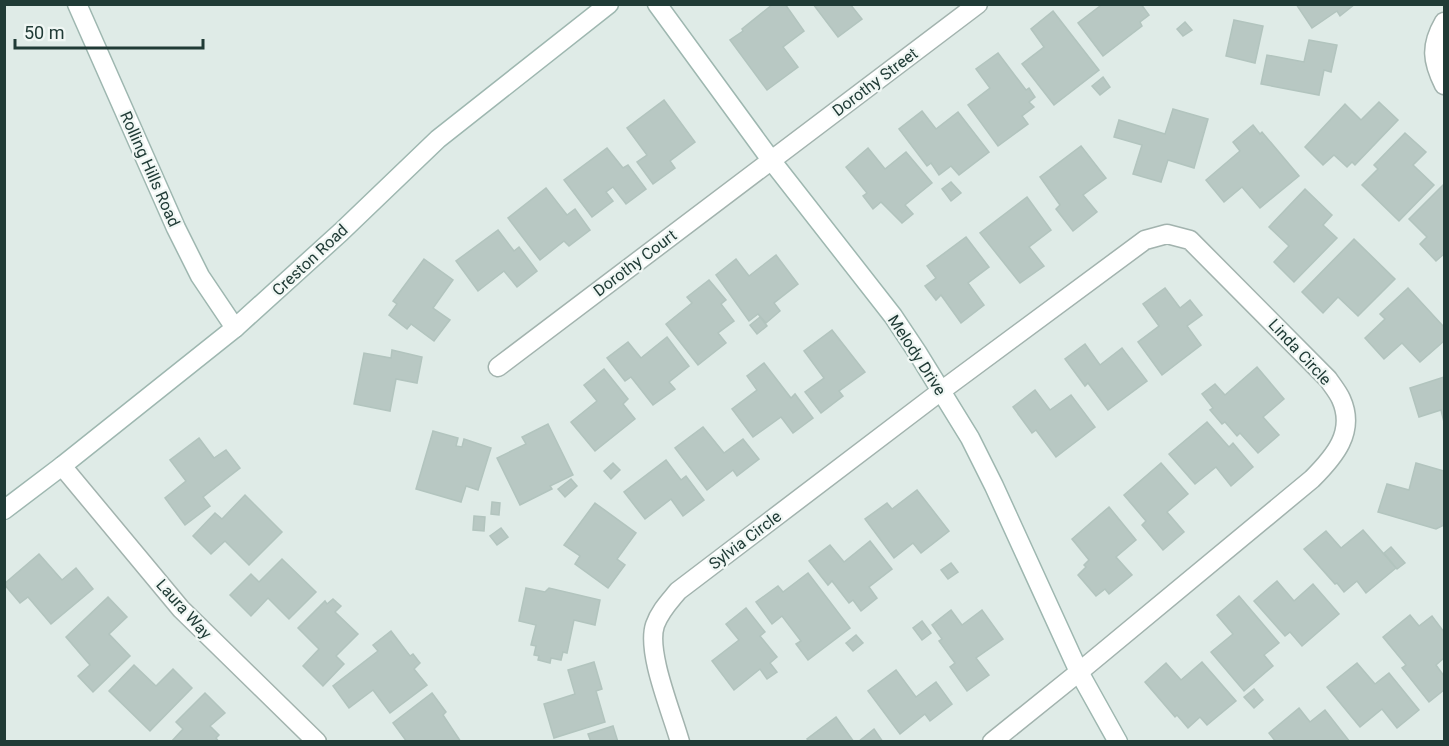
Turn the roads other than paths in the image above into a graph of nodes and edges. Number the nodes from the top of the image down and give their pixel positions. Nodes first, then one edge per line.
1 (77, 4) edge
2 (609, 4) edge
3 (657, 4) edge
4 (978, 4) edge
5 (1444, 22) edge
6 (1444, 85) edge
7 (771, 160) junction
8 (234, 328) junction
9 (498, 367) dead end
10 (941, 391) junction
11 (62, 466) junction
12 (4, 510) edge
13 (1079, 672) junction
14 (316, 741) edge
15 (680, 741) edge
16 (992, 741) edge
17 (1118, 741) edge

1 - 8 street, Rolling Hills Road
2 - 8 street, Creston Road
3 - 7 street, Melody Drive
4 - 7 street, Dorothy Street
5 - 6 street
7 - 9 street, Dorothy Court
7 - 10 street, Melody Drive
8 - 11 street, Creston Road
10 - 13 street, Melody Drive
10 - 13 street, Linda Circle
10 - 15 street, Sylvia Circle
11 - 12 street, Creston Road
11 - 14 street, Laura Way
13 - 16 street
13 - 17 street, Melody Drive

